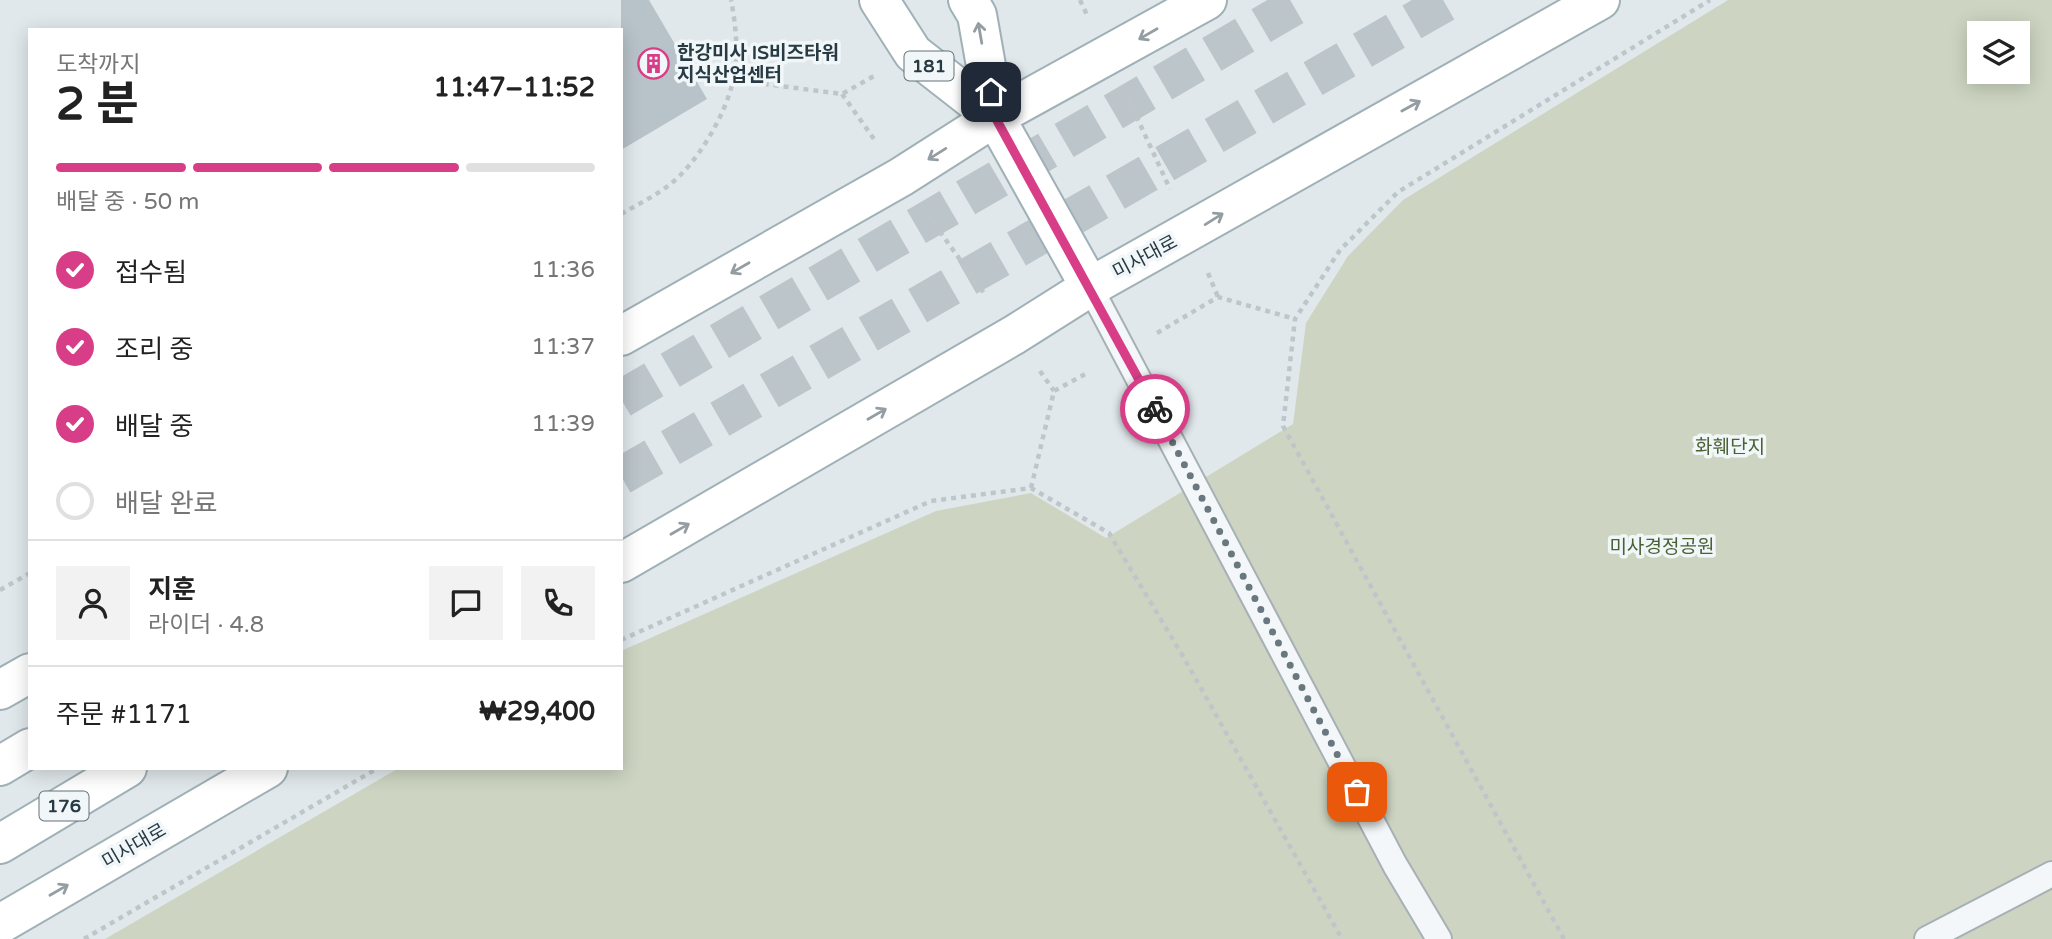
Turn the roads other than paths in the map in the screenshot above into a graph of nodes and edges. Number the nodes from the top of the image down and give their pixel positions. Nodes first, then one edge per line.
1 (878, 0) edge
2 (968, 0) edge
3 (1207, 0) edge
4 (1600, 0) edge
5 (995, 117) junction
6 (1090, 287) junction
7 (623, 334) edge
8 (623, 562) edge
9 (28, 674) edge
10 (0, 690) edge
11 (28, 749) edge
12 (0, 766) edge
13 (124, 770) edge
14 (265, 770) edge
15 (0, 844) edge
16 (2052, 874) edge
17 (0, 924) edge
18 (1439, 939) edge
19 (1927, 939) edge

1 - 5 main road, 181
5 -> 2 main road, 181
3 -> 5 main road
6 -> 4 main road, 미사대로
5 - 6 main road, 181
5 -> 7 main road
8 -> 6 main road, 미사대로
6 - 18 lane
9 - 10 main road
11 - 12 main road
13 - 15 main road, 176
17 -> 14 main road, 미사대로
16 - 19 lane

